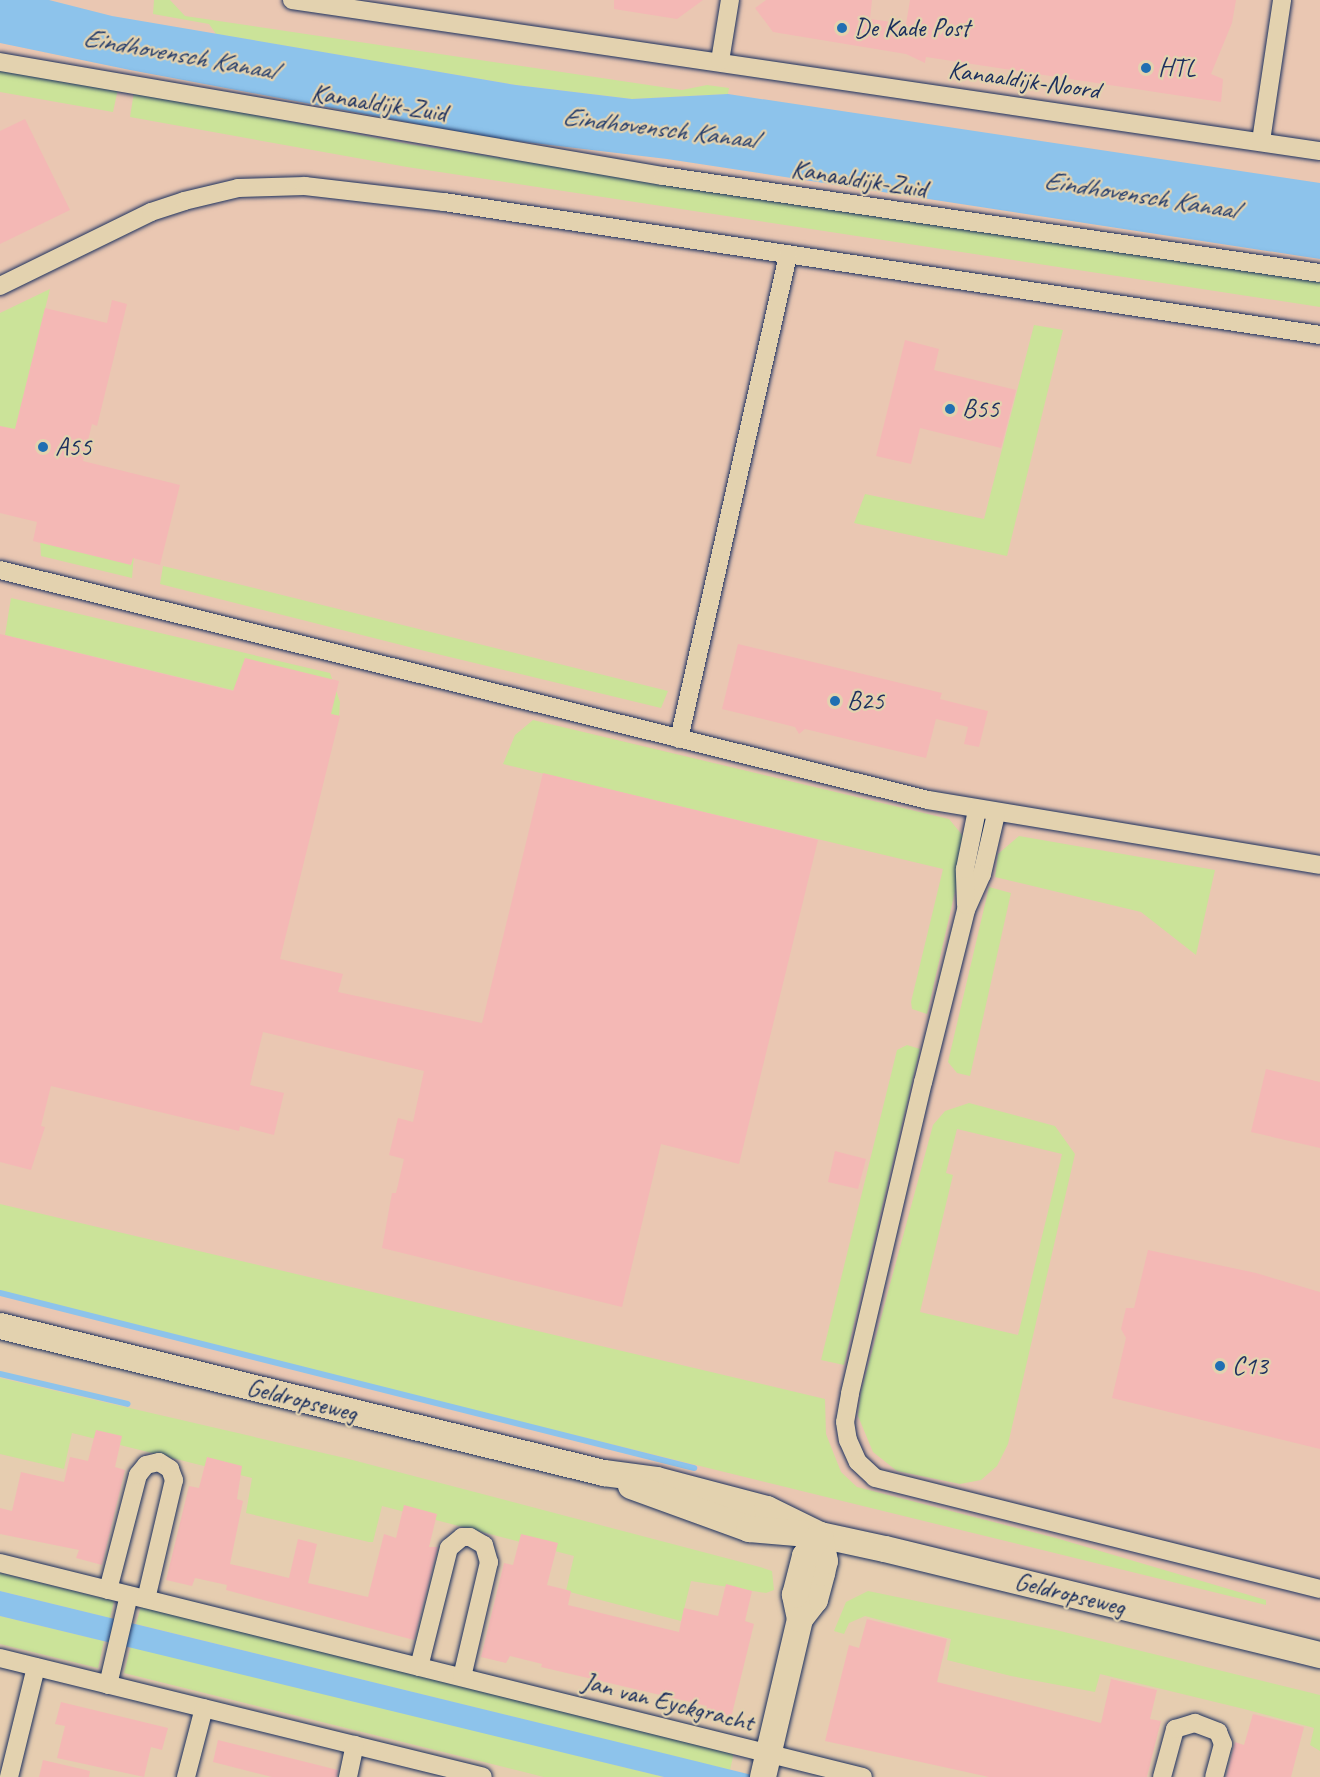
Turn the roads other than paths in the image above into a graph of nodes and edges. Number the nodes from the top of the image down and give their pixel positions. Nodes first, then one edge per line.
1 (292, 0) edge
2 (730, 0) edge
3 (1282, 0) edge
4 (720, 61) junction
5 (0, 62) edge
6 (1261, 141) junction
7 (1320, 151) edge
8 (788, 255) junction
9 (1320, 273) edge
10 (0, 286) edge
11 (1320, 335) edge
12 (0, 570) edge
13 (679, 739) junction
14 (977, 810) junction
15 (996, 814) junction
16 (1320, 865) edge
17 (966, 910) junction
18 (0, 1326) edge
19 (820, 1535) junction
20 (0, 1563) edge
21 (1320, 1589) edge
22 (108, 1590) junction
23 (134, 1600) junction
24 (1320, 1655) edge
25 (0, 1659) edge
26 (36, 1667) junction
27 (419, 1667) junction
28 (462, 1677) junction
29 (109, 1678) junction
30 (204, 1708) junction
31 (355, 1745) junction
32 (765, 1766) edge
33 (9, 1777) edge
34 (186, 1777) edge
35 (348, 1777) edge
36 (483, 1777) edge
37 (863, 1777) edge
38 (1162, 1777) edge
39 (1214, 1777) edge

1 - 4 street, Kanaaldijk-Noord
2 - 4 street
3 - 6 street
4 - 6 street, Kanaaldijk-Noord
5 - 9 street, Kanaaldijk-Zuid
6 - 7 street, Kanaaldijk-Noord
8 - 10 street
8 - 11 street
8 - 13 street
12 - 13 street
13 - 14 street
14 - 15 street
14 - 17 street
15 - 16 street
15 - 17 street
17 - 21 street
18 - 19 main road, Geldropseweg
19 - 24 main road, Geldropseweg
19 - 32 main road
20 - 22 street, Jan van Eyckgracht
22 - 23 street, Jan van Eyckgracht
22 - 23 street
23 - 27 street, Jan van Eyckgracht
23 - 29 street
25 - 26 street
26 - 29 street
26 - 33 street
27 - 28 street, Jan van Eyckgracht
27 - 28 street
28 - 32 street, Jan van Eyckgracht
29 - 30 street
30 - 31 street
30 - 34 street
31 - 35 street
31 - 36 street
32 - 37 street, Jan van Eyckgracht
38 - 39 street

